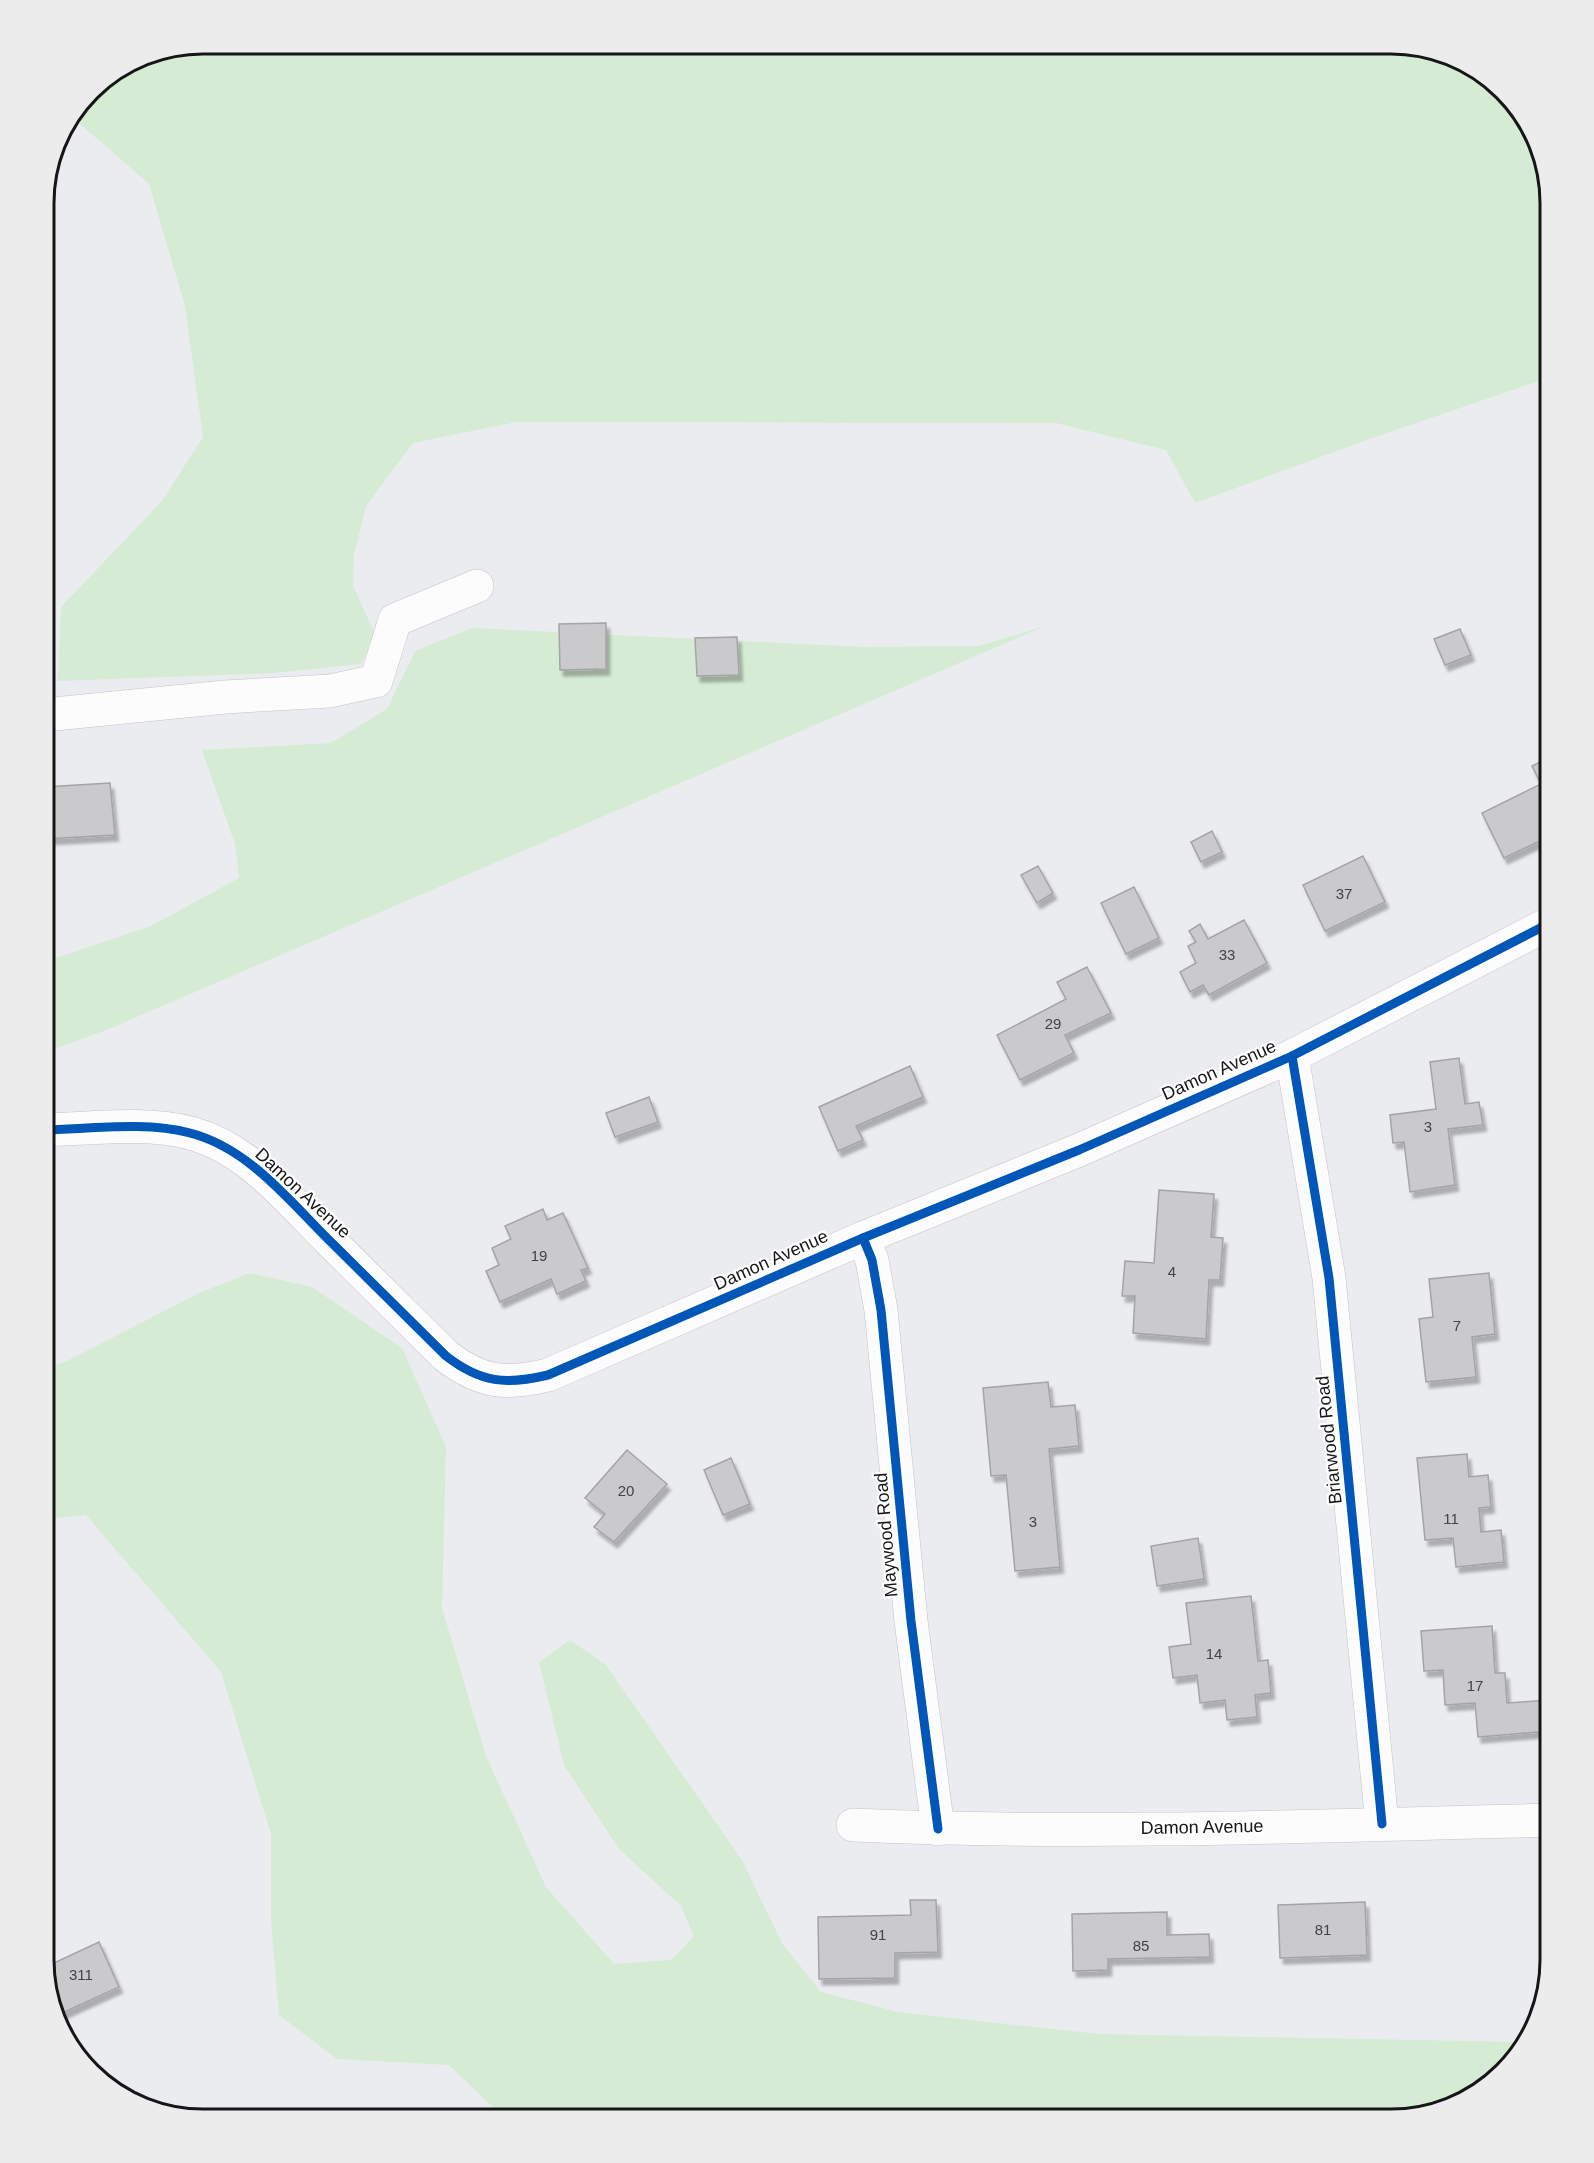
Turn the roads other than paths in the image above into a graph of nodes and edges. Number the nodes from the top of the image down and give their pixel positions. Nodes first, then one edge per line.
1 (477, 586) dead end
2 (54, 714) edge
3 (1540, 929) edge
4 (1292, 1056) junction
5 (54, 1130) edge
6 (863, 1238) junction
7 (1540, 1820) edge
8 (1382, 1824) junction
9 (854, 1826) dead end
10 (938, 1829) junction

1 - 2 street
3 - 4 street, Damon Avenue
4 - 6 street, Damon Avenue
4 - 8 street, Briarwood Road
5 - 6 street, Damon Avenue
6 - 10 street, Maywood Road
7 - 8 street, Damon Avenue
8 - 10 street, Damon Avenue
9 - 10 street, Damon Avenue

